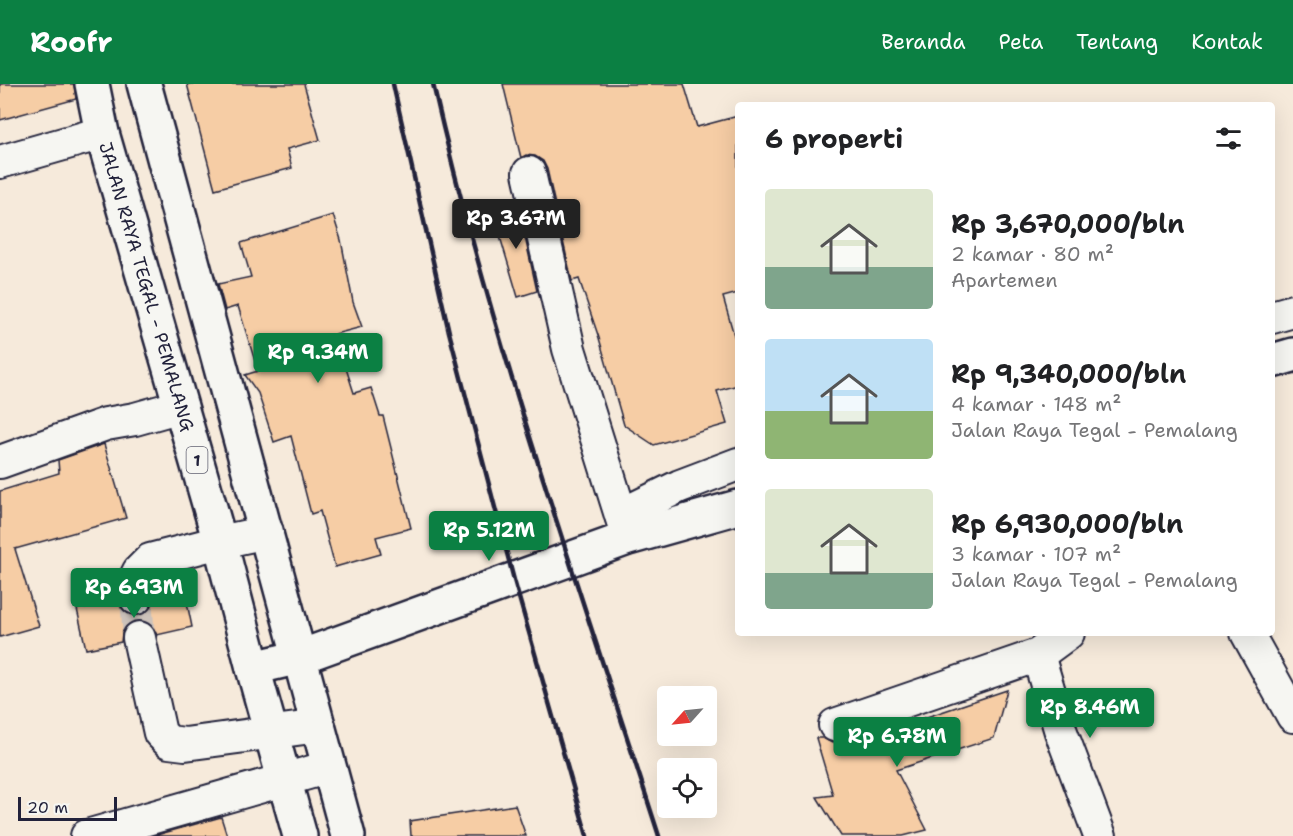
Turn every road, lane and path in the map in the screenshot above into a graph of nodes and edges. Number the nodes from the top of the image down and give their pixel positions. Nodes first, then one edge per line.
1 (92, 84) edge
2 (144, 84) edge
3 (102, 133) junction
4 (0, 162) edge
5 (529, 173) dead end
6 (1293, 311) edge
7 (1275, 316) edge
8 (1293, 355) edge
9 (1275, 360) edge
10 (181, 406) junction
11 (0, 462) edge
12 (735, 465) edge
13 (735, 508) edge
14 (624, 526) junction
15 (267, 532) junction
16 (220, 542) junction
17 (136, 598) tunnel mouth
18 (1064, 636) edge
19 (1249, 636) edge
20 (139, 638) tunnel mouth
21 (1038, 655) junction
22 (300, 657) junction
23 (253, 668) junction
24 (1293, 716) edge
25 (835, 725) dead end
26 (319, 726) junction
27 (271, 734) junction
28 (329, 767) junction
29 (284, 778) junction
30 (87, 836) edge
31 (300, 836) edge
32 (348, 836) edge
33 (1100, 836) edge

1 - 3 main road, JALAN RAYA TEGAL - PEMALANG / 1
2 - 15 main road
3 - 4 street
3 - 10 main road, JALAN RAYA TEGAL - PEMALANG / 1
5 - 14 street
6 - 7 street
8 - 9 main road
10 - 11 street
10 - 16 main road, JALAN RAYA TEGAL - PEMALANG / 1
12 - 14 street
13 - 14 main road
14 - 22 main road
15 - 16 street
15 - 22 main road
16 - 17 street
16 - 23 main road, JALAN RAYA TEGAL - PEMALANG / 1
18 - 21 street
19 - 24 street
20 - 27 street
21 - 25 street
21 - 33 street
22 - 23 main road
22 - 26 main road
23 - 27 main road, JALAN RAYA TEGAL - PEMALANG / 1
26 - 27 street
26 - 28 main road
27 - 29 main road, JALAN RAYA TEGAL - PEMALANG / 1
28 - 29 street
28 - 32 main road
29 - 30 street
29 - 31 main road, JALAN RAYA TEGAL - PEMALANG / 1

